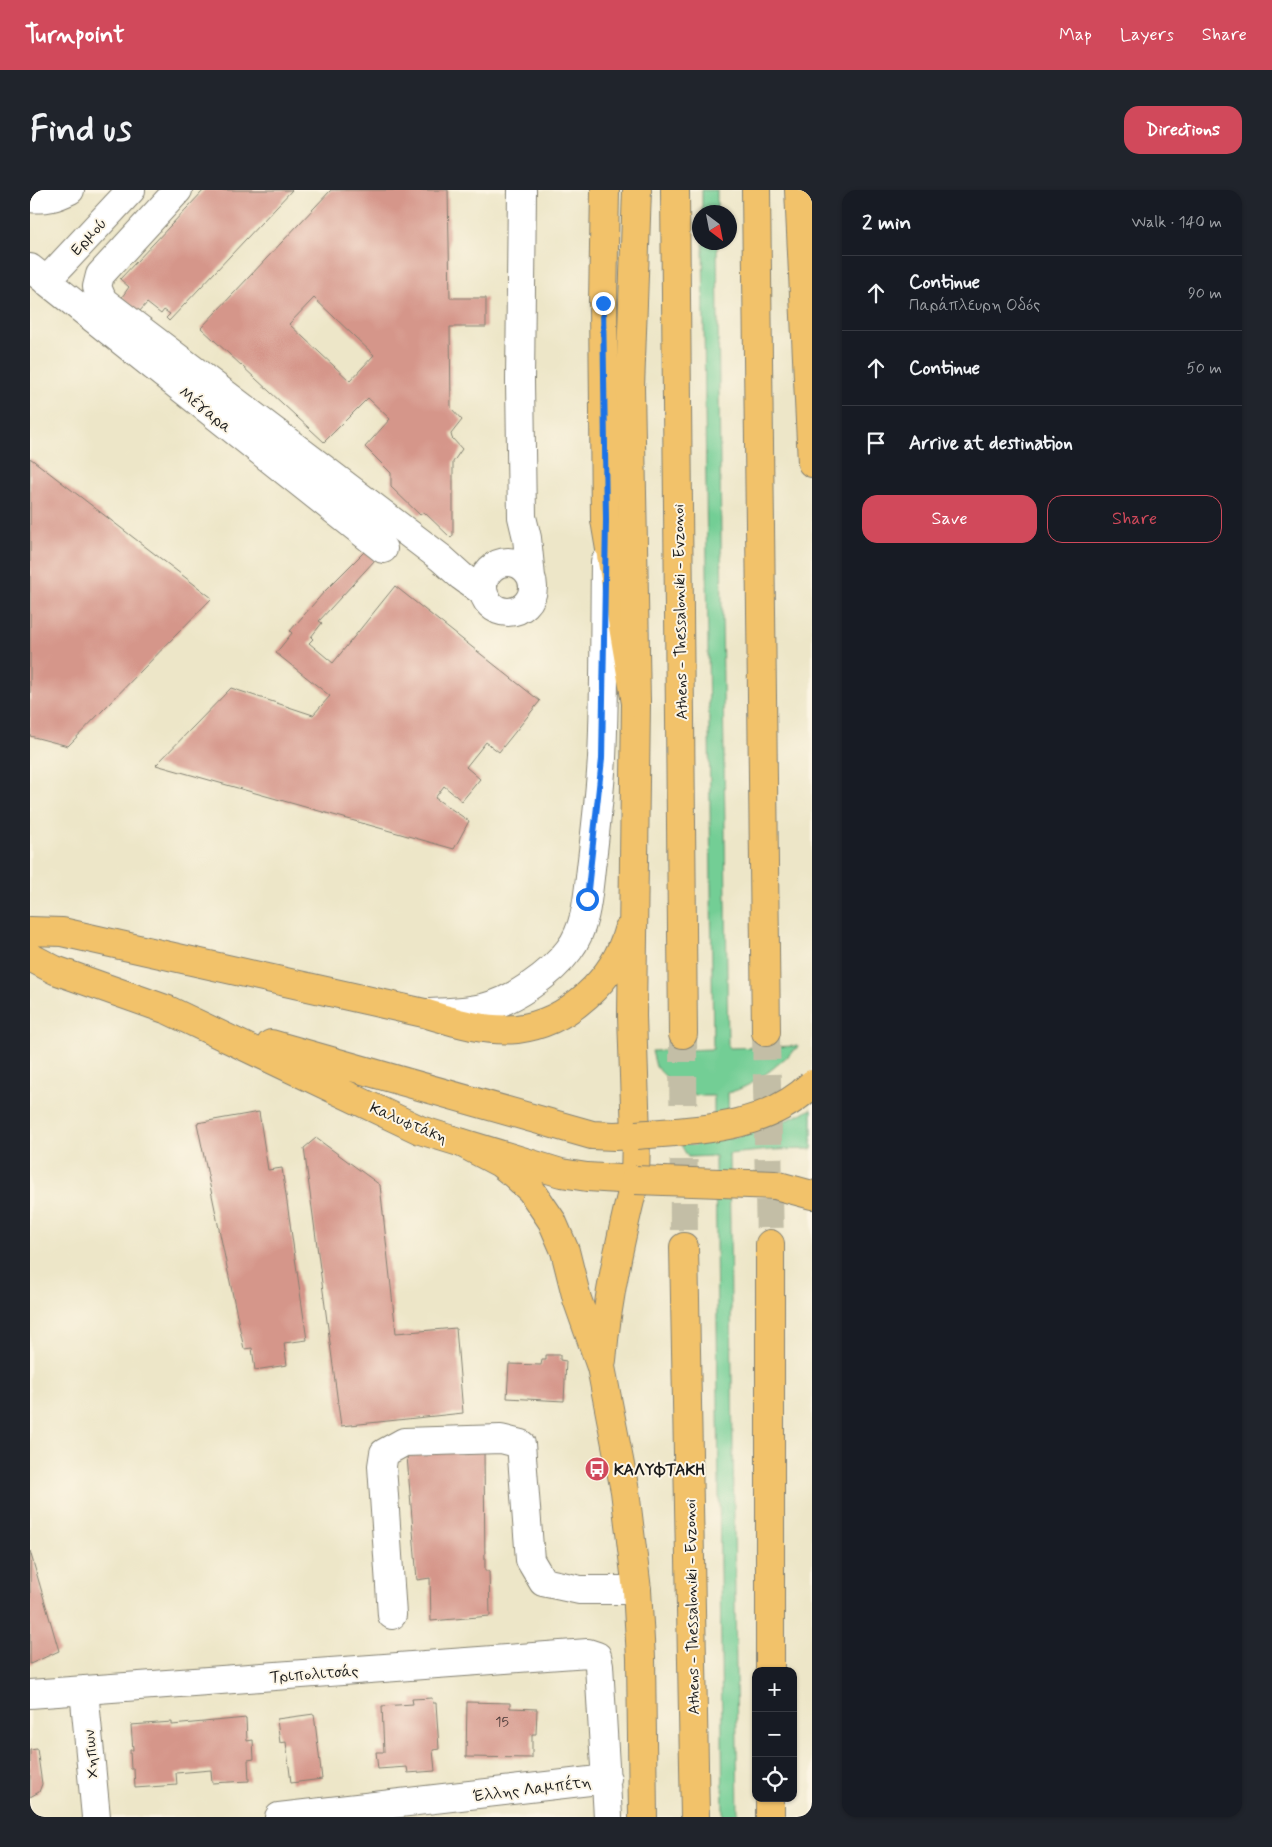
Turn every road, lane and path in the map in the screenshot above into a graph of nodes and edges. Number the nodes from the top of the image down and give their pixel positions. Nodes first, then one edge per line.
1 (70, 190) edge
2 (130, 190) edge
3 (178, 190) edge
4 (522, 190) edge
5 (605, 190) edge
6 (637, 190) edge
7 (675, 190) edge
8 (756, 190) edge
9 (799, 190) edge
10 (30, 198) edge
11 (38, 274) edge
12 (812, 463) edge
13 (522, 517) junction
14 (606, 520) junction
15 (382, 549) dead end
16 (491, 575) junction
17 (531, 577) junction
18 (636, 703) junction
19 (633, 894) junction
20 (30, 931) edge
21 (30, 957) edge
22 (168, 1010) junction
23 (424, 1013) junction
24 (766, 1032) tunnel mouth
25 (683, 1034) tunnel mouth
26 (812, 1084) edge
27 (636, 1135) junction
28 (462, 1143) junction
29 (635, 1180) junction
30 (812, 1181) edge
31 (775, 1185) junction
32 (812, 1195) edge
33 (770, 1244) tunnel mouth
34 (684, 1247) tunnel mouth
35 (601, 1367) junction
36 (637, 1590) junction
37 (392, 1615) dead end
38 (770, 1667) edge
39 (84, 1690) junction
40 (30, 1694) edge
41 (607, 1779) junction
42 (770, 1802) edge
43 (96, 1817) edge
44 (279, 1817) edge
45 (608, 1817) edge
46 (644, 1817) edge
47 (695, 1817) edge
48 (770, 1817) edge

1 - 10 street
2 - 11 street, Ερμού
3 - 16 street
4 - 13 street
5 - 14 main road
6 - 18 main road
7 - 25 main road, Athens - Thessaloniki - Evzonoi
8 - 24 main road
9 - 12 main road
11 - 15 street, Μέγαρα
13 - 16 street
13 - 17 street
14 - 18 main road
14 - 23 street
16 - 17 street
16 - 17 street
18 - 19 main road
19 - 23 main road
19 - 27 main road
20 - 23 main road
21 - 22 main road, Καλυφτάκη
22 - 27 main road
22 - 28 main road, Καλυφτάκη
26 - 27 main road, bridge
27 - 29 main road
28 - 29 main road, Καλυφτάκη
28 - 35 main road
29 - 31 main road, Καλυφτάκη, bridge
29 - 35 main road
30 - 31 main road
31 - 32 main road, Καλυφτάκη
33 - 38 main road
34 - 47 main road, Athens - Thessaloniki - Evzonoi
35 - 36 main road
36 - 37 street
36 - 46 main road
39 - 40 street, Τριπολιτσάς
39 - 41 street, Τριπολιτσάς
39 - 43 street, Χηπων
41 - 44 street, Έλλης Λαμπέτη
41 - 45 street
42 - 48 main road

